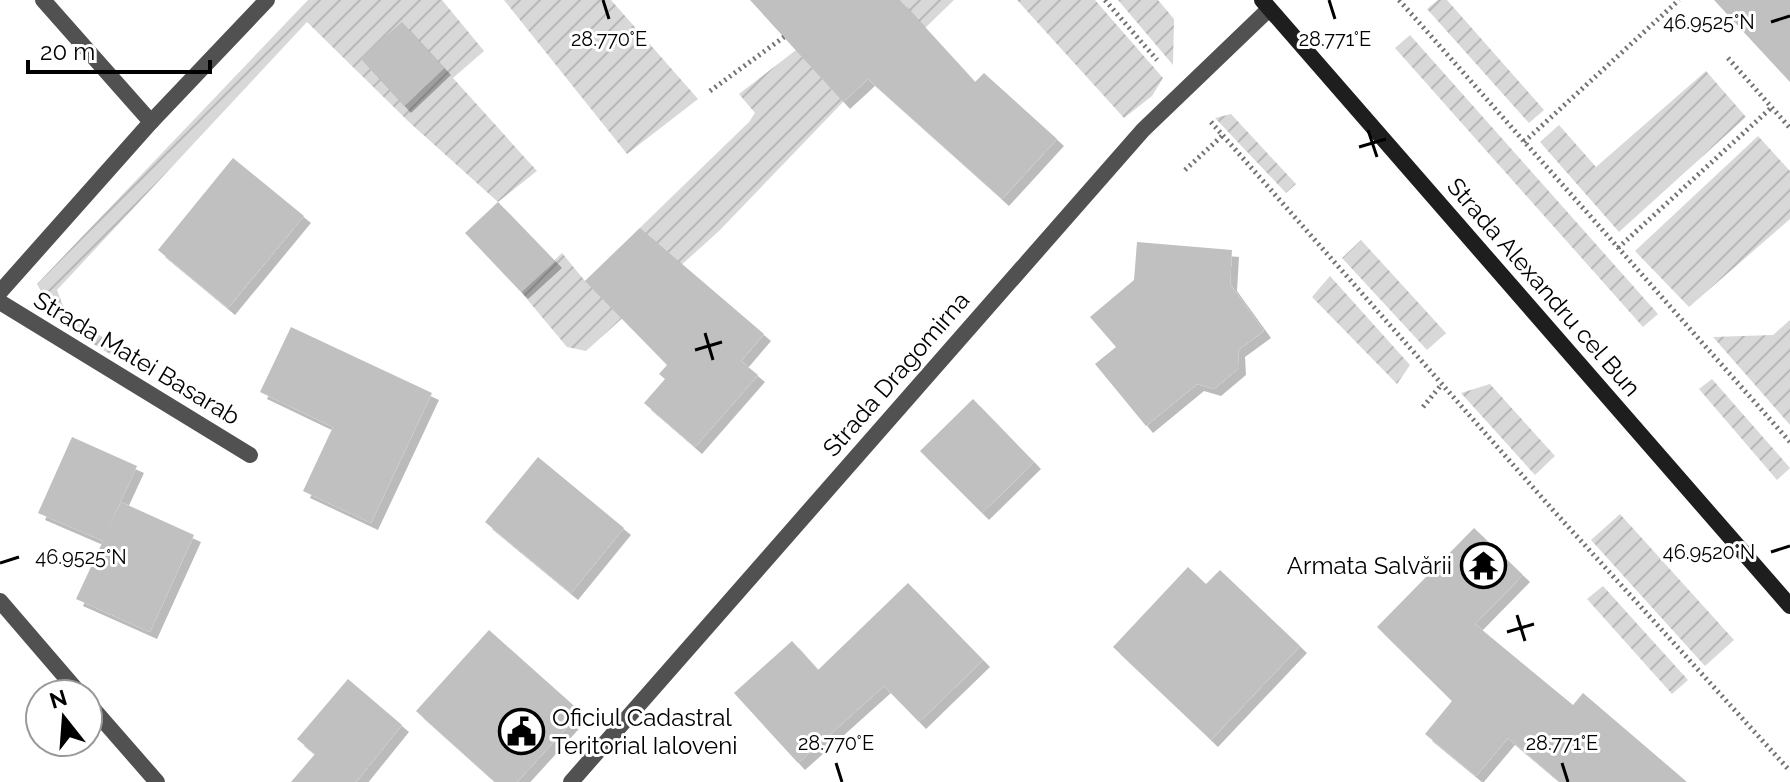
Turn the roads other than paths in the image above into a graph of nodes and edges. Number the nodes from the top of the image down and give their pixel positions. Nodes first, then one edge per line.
1 (43, 0) edge
2 (267, 0) edge
3 (1265, 4) edge
4 (151, 122) junction
5 (0, 292) edge
6 (0, 302) edge
7 (250, 455) dead end
8 (0, 601) edge
9 (1790, 606) edge
10 (66, 678) edge
11 (104, 721) edge
12 (157, 782) edge
13 (571, 782) edge

1 - 4 street
2 - 4 street, Strada Matei Basarab
3 - 9 main road, Strada Alexandru cel Bun
3 - 13 street, Strada Dragomirna
4 - 5 street, Strada Matei Basarab
6 - 7 street, Strada Matei Basarab
8 - 10 street
11 - 12 street

